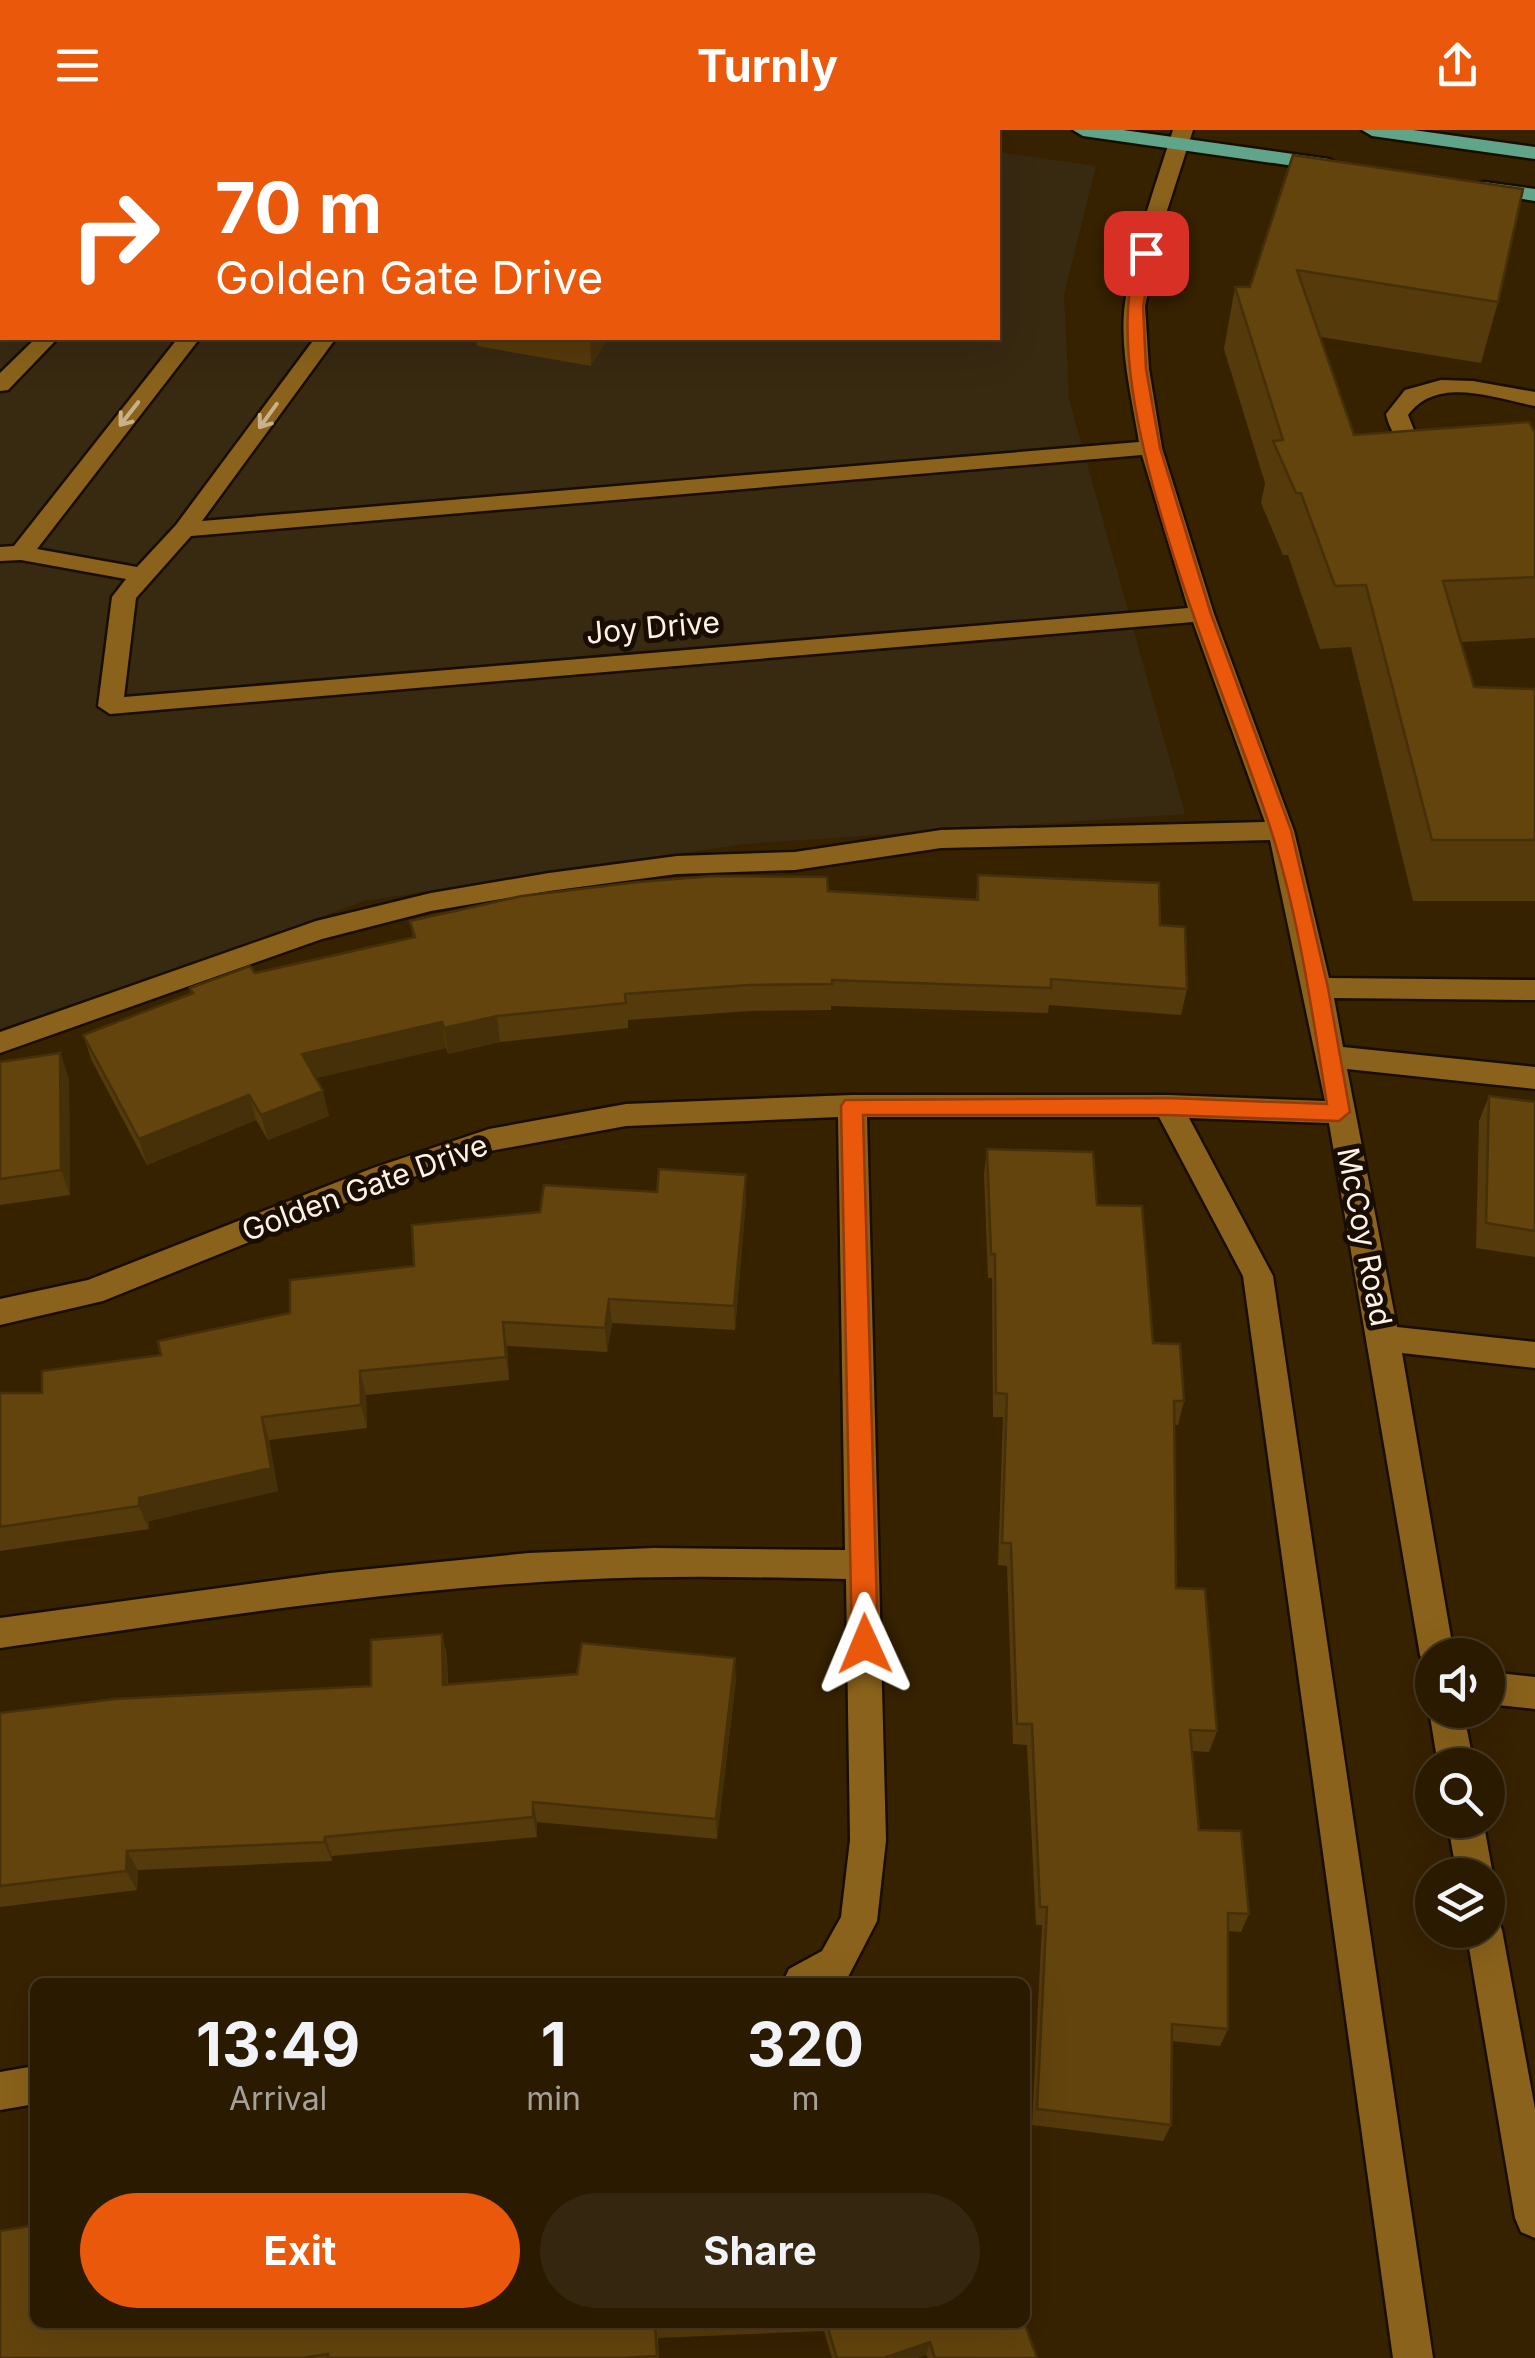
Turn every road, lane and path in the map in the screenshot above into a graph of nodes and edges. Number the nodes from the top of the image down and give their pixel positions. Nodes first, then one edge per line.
1 (1083, 130) edge
2 (1372, 130) edge
3 (1182, 137) edge
4 (1535, 153) edge
5 (1358, 170) edge
6 (1456, 184) edge
7 (1535, 196) edge
8 (44, 340) edge
9 (187, 340) edge
10 (324, 340) edge
11 (0, 386) edge
12 (1535, 398) edge
13 (1152, 448) junction
14 (1450, 462) edge
15 (184, 530) junction
16 (11, 553) edge
17 (142, 575) junction
18 (1202, 614) junction
19 (1281, 830) junction
20 (1318, 988) junction
21 (1535, 990) edge
22 (0, 1043) edge
23 (1328, 1056) junction
24 (1535, 1078) edge
25 (852, 1106) junction
26 (1168, 1106) junction
27 (1339, 1112) junction
28 (0, 1312) edge
29 (1384, 1338) junction
30 (1535, 1354) edge
31 (864, 1565) junction
32 (0, 1633) edge
33 (1434, 1638) edge
34 (1505, 1690) edge
35 (1535, 1694) edge
36 (1488, 1948) edge
37 (809, 1978) edge
38 (30, 2086) edge
39 (0, 2091) edge
40 (1524, 2104) edge
41 (1535, 2218) edge
42 (1413, 2358) edge

1 - 3 main road
2 - 4 main road
3 - 5 main road
3 - 13 street, McCoy Road
6 - 7 main road
8 - 11 street
9 -> 16 street
10 -> 15 street
12 - 14 street
13 - 15 street
13 - 18 street, McCoy Road
15 - 17 street
16 - 17 street
17 - 18 street, Joy Drive
18 - 19 street, McCoy Road
19 - 20 street, McCoy Road
19 - 22 street
20 - 21 street
20 - 23 street, McCoy Road
23 - 24 street
23 - 27 street, McCoy Road
25 - 26 street, Golden Gate Drive
25 - 28 street, Golden Gate Drive
25 - 31 street
26 - 27 street, Golden Gate Drive
26 - 42 street
27 - 29 street, McCoy Road
29 - 30 street
29 - 33 street, McCoy Road
31 - 32 street
31 - 37 street
34 - 35 street
36 - 40 street
38 - 39 street
40 - 41 street

